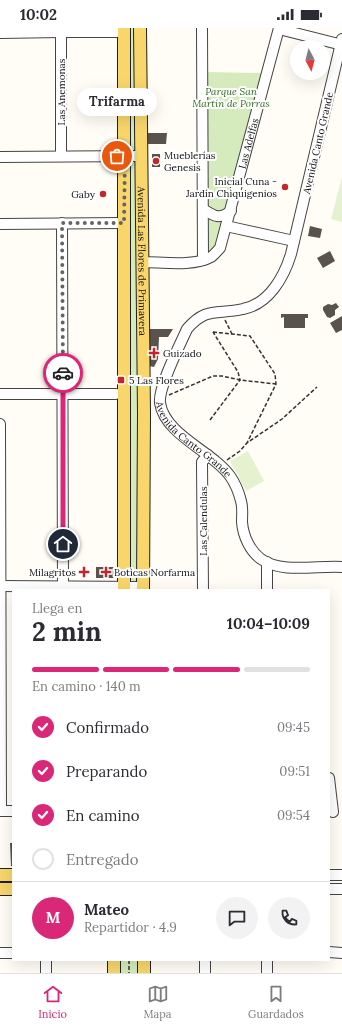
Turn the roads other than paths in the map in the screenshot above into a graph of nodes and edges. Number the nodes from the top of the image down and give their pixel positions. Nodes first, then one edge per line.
1 (140, 28) edge
2 (202, 28) edge
3 (279, 29) edge
4 (63, 30) edge
5 (121, 30) edge
6 (0, 33) edge
7 (342, 42) edge
8 (61, 156) junction
9 (125, 156) junction
10 (141, 156) junction
11 (0, 157) edge
12 (203, 209) junction
13 (231, 211) junction
14 (62, 223) junction
15 (124, 223) junction
16 (0, 224) edge
17 (226, 226) junction
18 (294, 241) junction
19 (203, 260) junction
20 (142, 262) junction
21 (63, 393) junction
22 (0, 394) edge
23 (116, 394) dead end
24 (0, 424) edge
25 (208, 455) junction
26 (0, 462) edge
27 (0, 524) edge
28 (267, 562) junction
29 (342, 568) edge
30 (0, 586) edge
31 (63, 588) edge
32 (124, 588) edge
33 (143, 588) edge
34 (203, 589) edge
35 (267, 589) edge
36 (0, 641) edge
37 (1, 750) edge
38 (330, 784) edge
39 (1, 811) edge
40 (12, 811) edge
41 (335, 812) edge
42 (342, 874) edge
43 (0, 875) edge
44 (12, 875) edge
45 (330, 875) edge
46 (0, 889) edge
47 (12, 889) edge
48 (330, 889) edge
49 (342, 890) edge
50 (330, 952) edge
51 (0, 953) edge
52 (12, 953) edge
53 (342, 953) edge
54 (46, 961) edge
55 (114, 961) edge
56 (144, 961) edge
57 (205, 961) edge
58 (267, 961) edge
59 (46, 973) edge
60 (114, 973) edge
61 (144, 973) edge
62 (205, 973) edge
63 (267, 973) edge

1 - 10 main road, Avenida Las Flores de Primavera
2 - 12 street
3 - 7 street
3 - 13 street, Las Adelfas
4 - 5 street
4 - 6 street
4 - 8 street, Las Anemonas
5 - 9 main road, Avenida Las Flores de Primavera
7 - 18 street, Avenida Canto Grande
8 - 9 street
8 - 11 street
9 - 10 street
9 - 15 main road, Avenida Las Flores de Primavera
10 - 20 main road, Avenida Las Flores de Primavera
12 - 13 street
12 - 19 street
13 - 17 street, Las Adelfas
14 - 15 street
14 - 16 street
14 - 21 street
15 - 32 main road, Avenida Las Flores de Primavera
17 - 18 street
17 - 19 street, Las Adelfas
18 - 25 street, Avenida Canto Grande
19 - 20 street, Las Adelfas
20 - 33 main road, Avenida Las Flores de Primavera
21 - 22 street
21 - 23 street
21 - 31 street
24 - 26 street
25 - 28 street, Avenida Canto Grande
25 - 34 street, Las Calendulas
26 - 27 street
27 - 30 street
28 - 29 street, Avenida Canto Grande
28 - 35 street
30 - 31 street
30 - 36 street
31 - 32 street
32 - 33 street
36 - 37 street
37 - 39 street
38 - 41 street
39 - 40 street
42 - 45 street
43 - 44 main road
46 - 47 main road
48 - 49 street
50 - 53 street
51 - 52 street
54 - 59 street
55 - 60 main road
56 - 61 main road
57 - 62 street
58 - 63 street

